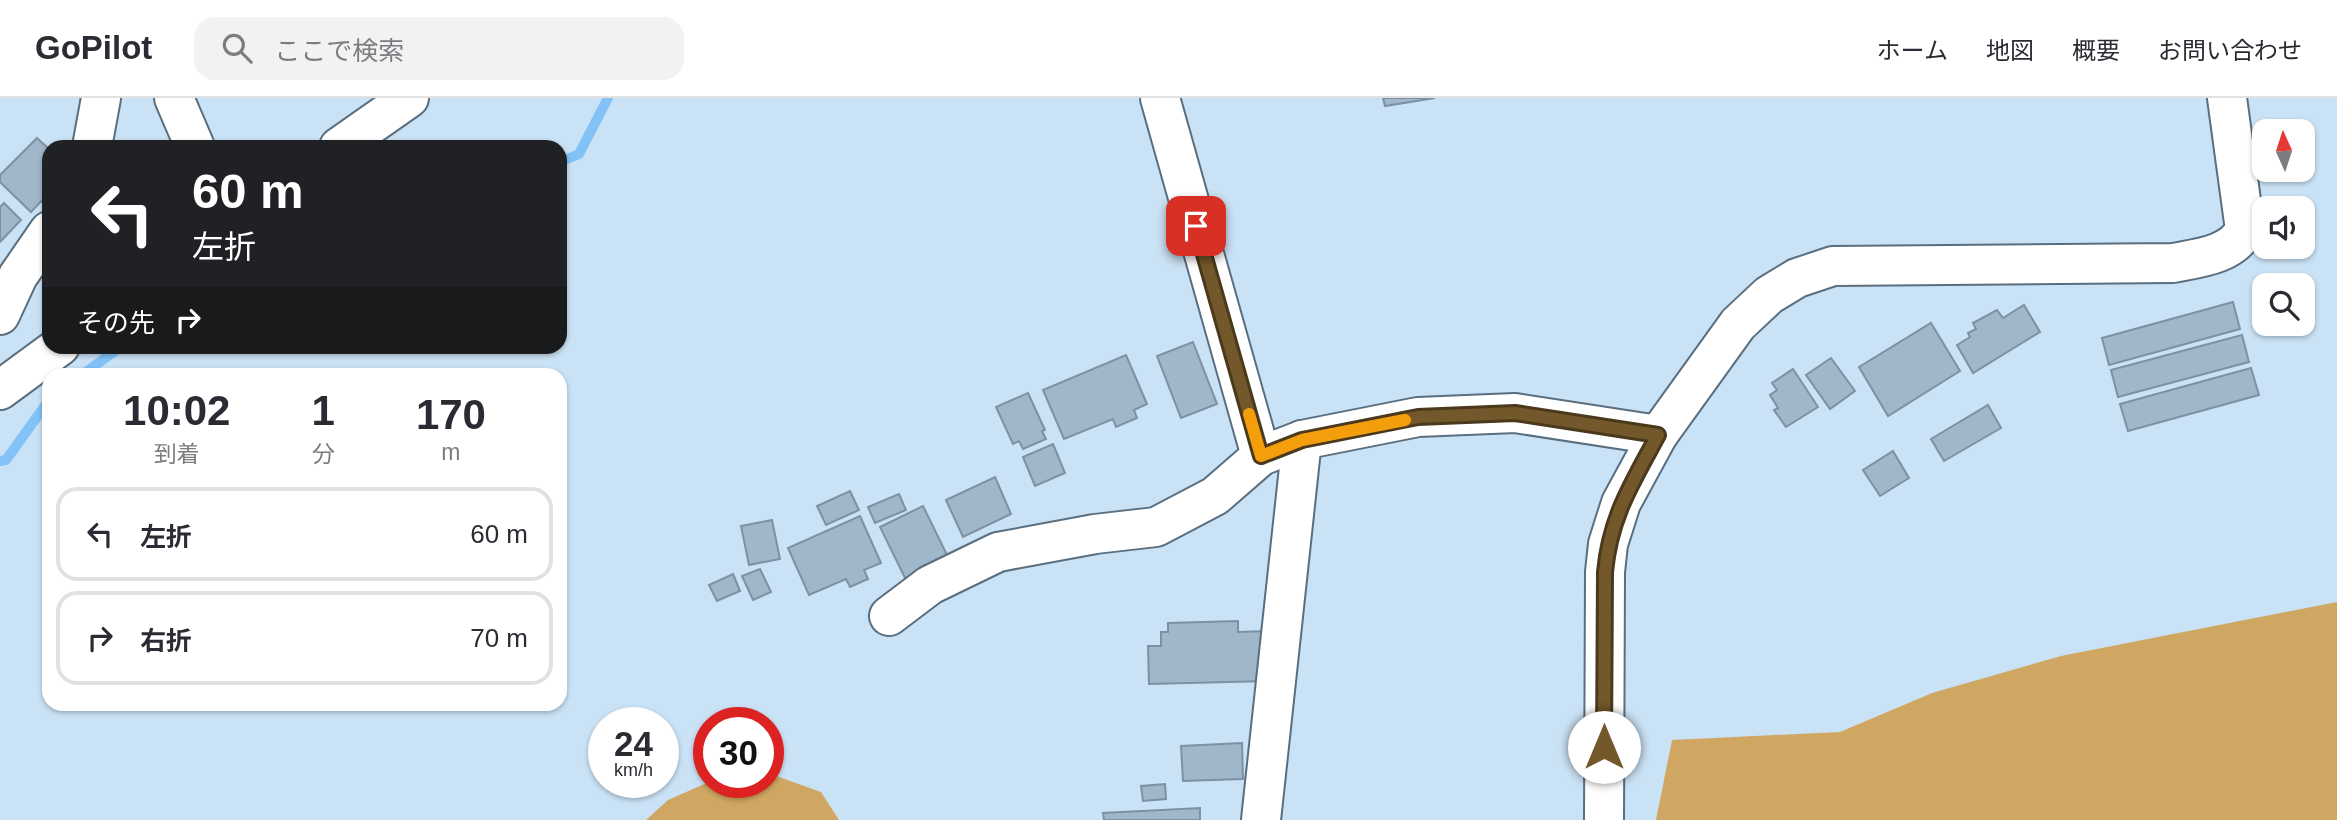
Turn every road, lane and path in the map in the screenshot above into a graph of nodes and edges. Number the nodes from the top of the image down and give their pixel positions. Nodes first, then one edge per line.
1 (101, 98) edge
2 (174, 98) edge
3 (409, 98) edge
4 (1160, 98) edge
5 (2227, 98) edge
6 (93, 140) edge
7 (192, 140) edge
8 (348, 140) edge
9 (42, 241) edge
10 (0, 316) edge
11 (49, 354) edge
12 (0, 390) edge
13 (1658, 435) junction
14 (1302, 440) junction
15 (1261, 456) junction
16 (889, 616) dead end
17 (1261, 820) edge
18 (1604, 820) edge

1 - 6 street
2 - 7 street
3 - 8 street
4 - 15 street
5 - 13 street
9 - 10 street
11 - 12 street
13 - 14 street
13 - 18 street
14 - 15 street
14 - 17 street
15 - 16 street

